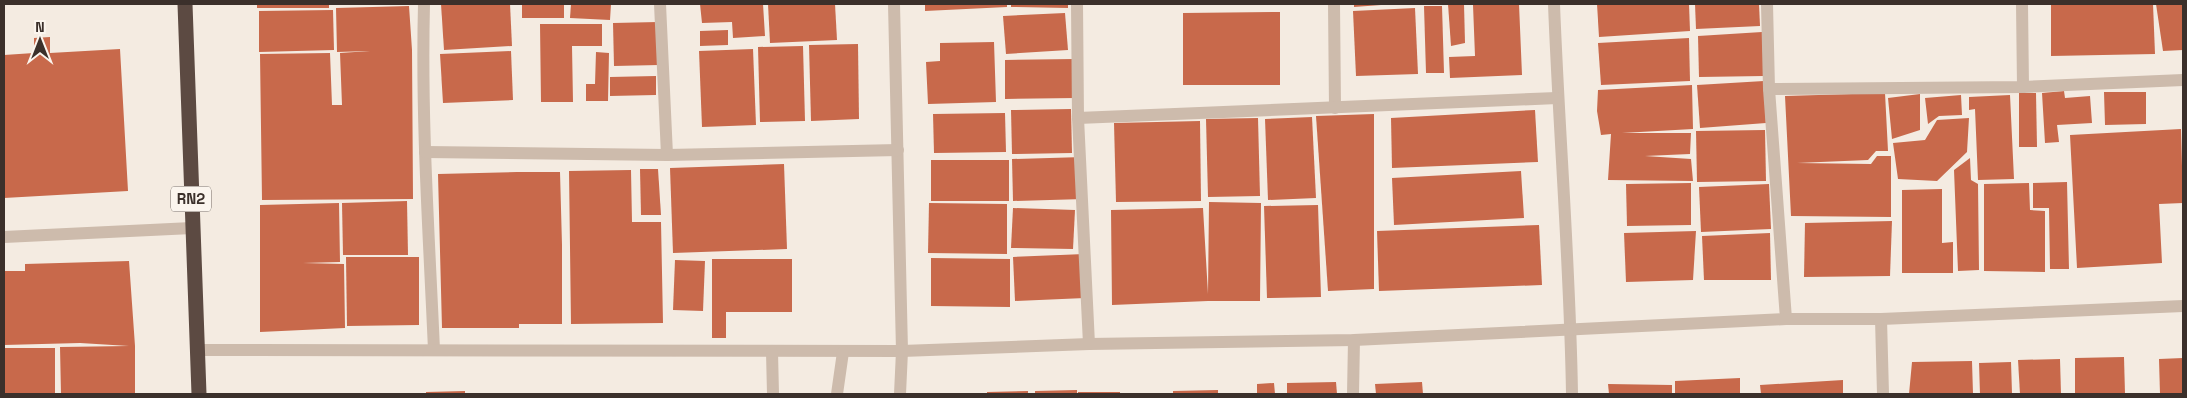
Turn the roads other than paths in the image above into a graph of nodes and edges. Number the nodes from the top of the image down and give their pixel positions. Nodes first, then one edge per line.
1 (185, 4) edge
2 (424, 4) edge
3 (660, 4) edge
4 (894, 4) edge
5 (1077, 4) edge
6 (1334, 4) edge
7 (1554, 4) edge
8 (1767, 4) edge
9 (2022, 4) edge
10 (2183, 80) edge
11 (2023, 87) junction
12 (1769, 89) junction
13 (1558, 98) junction
14 (1335, 108) junction
15 (1078, 118) junction
16 (898, 150) junction
17 (426, 152) junction
18 (667, 155) junction
19 (192, 228) junction
20 (4, 238) edge
21 (2183, 306) edge
22 (1786, 319) junction
23 (1881, 319) junction
24 (1571, 331) junction
25 (1354, 340) junction
26 (1089, 344) junction
27 (198, 350) junction
28 (434, 350) junction
29 (902, 351) junction
30 (772, 352) junction
31 (843, 352) junction
32 (199, 394) edge
33 (773, 394) edge
34 (837, 394) edge
35 (900, 394) edge
36 (1353, 394) edge
37 (1572, 394) edge
38 (1883, 394) edge

1 - 19 highway, RN2
2 - 17 street
3 - 18 street
4 - 16 street
5 - 15 street
6 - 14 street
7 - 13 street
8 - 12 street
9 - 11 street
10 - 11 street
11 - 12 street
12 - 22 street
13 - 14 street
13 - 24 street
14 - 15 street
15 - 26 street
16 - 18 street
16 - 29 street
17 - 18 street
17 - 28 street
19 - 20 street
19 - 27 highway, RN2
21 - 23 street
22 - 23 street
22 - 24 street
23 - 38 street
24 - 25 street
24 - 37 street
25 - 26 street
25 - 36 street
26 - 29 street
27 - 28 street
27 - 32 highway, RN2
28 - 30 street
29 - 31 street
29 - 35 street
30 - 31 street
30 - 33 street
31 - 34 street

